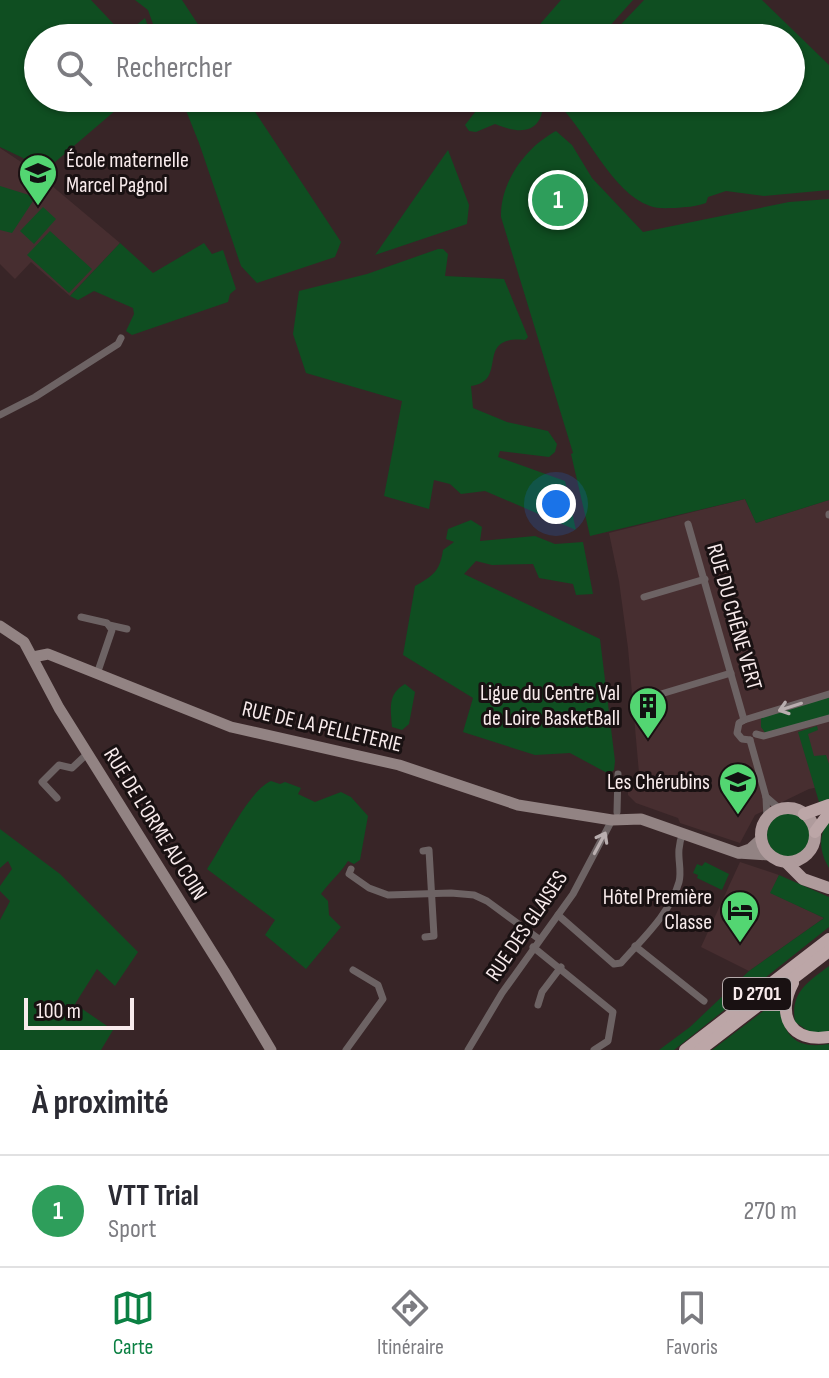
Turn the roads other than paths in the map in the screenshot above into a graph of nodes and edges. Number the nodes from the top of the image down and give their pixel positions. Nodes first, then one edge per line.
1 (121, 338) dead end
2 (0, 415) edge
3 (688, 524) dead end
4 (705, 579) junction
5 (644, 597) dead end
6 (81, 617) dead end
7 (109, 625) junction
8 (0, 626) edge
9 (127, 629) dead end
10 (33, 657) junction
11 (731, 673) junction
12 (97, 674) junction
13 (661, 694) dead end
14 (829, 694) edge
15 (829, 718) edge
16 (747, 720) junction
17 (753, 737) junction
18 (88, 753) junction
19 (618, 774) dead end
20 (766, 797) junction
21 (57, 798) dead end
22 (829, 805) edge
23 (781, 810) junction
24 (829, 813) edge
25 (804, 814) junction
26 (613, 817) junction
27 (767, 819) junction
28 (815, 832) junction
29 (683, 833) junction
30 (761, 839) junction
31 (423, 851) dead end
32 (738, 853) junction
33 (769, 855) junction
34 (803, 857) junction
35 (786, 862) junction
36 (351, 869) dead end
37 (811, 882) junction
38 (829, 888) edge
39 (432, 895) junction
40 (558, 915) junction
41 (425, 937) dead end
42 (539, 939) junction
43 (829, 939) edge
44 (635, 946) junction
45 (533, 947) junction
46 (829, 951) edge
47 (561, 967) junction
48 (353, 970) dead end
49 (796, 977) junction
50 (704, 1001) dead end
51 (538, 1005) dead end
52 (829, 1037) edge
53 (271, 1050) edge
54 (346, 1050) edge
55 (468, 1050) edge
56 (594, 1050) edge
57 (685, 1050) edge
58 (700, 1050) edge

1 - 2 street
3 - 4 street, RUE DU CHÊNE VERT
4 - 5 street
4 - 11 street, RUE DU CHÊNE VERT
6 - 7 street
7 - 9 street
7 - 12 street
8 - 10 main road, RUE DE L'ORME AU COIN
10 - 12 main road, RUE DE LA PELLETERIE
10 - 18 main road, RUE DE L'ORME AU COIN
11 - 13 street
11 - 16 street, RUE DU CHÊNE VERT
12 - 26 main road, RUE DE LA PELLETERIE
14 -> 16 street
15 - 17 street
16 - 17 street
16 - 17 street
17 - 20 street
18 - 21 street
18 - 53 main road, RUE DE L'ORME AU COIN
19 - 26 street
20 - 23 street
20 - 27 street
22 - 25 highway
23 - 25 main road
23 - 27 main road
24 - 28 highway
25 - 28 main road
26 - 29 main road, RUE DE LA PELLETERIE
40 -> 26 street, RUE DES GLAISES
27 - 30 main road
28 - 34 main road
29 - 32 main road, RUE DE LA PELLETERIE
29 - 44 street
30 - 32 main road
30 - 33 main road
31 - 39 street
32 - 33 main road, RUE DE LA PELLETERIE
33 - 35 main road
34 - 35 main road
34 - 37 main road
35 - 37 main road
36 - 39 street
37 - 38 main road
39 - 41 street
39 - 42 street
40 - 42 street, RUE DES GLAISES
40 - 44 street
42 - 45 street, RUE DES GLAISES
43 - 57 highway, D 2701
44 - 50 street
45 - 47 street
45 - 55 street, RUE DES GLAISES
46 - 49 highway, D 2701
47 - 51 street
47 - 56 street
48 - 54 street
49 - 52 highway
49 - 58 highway, D 2701

